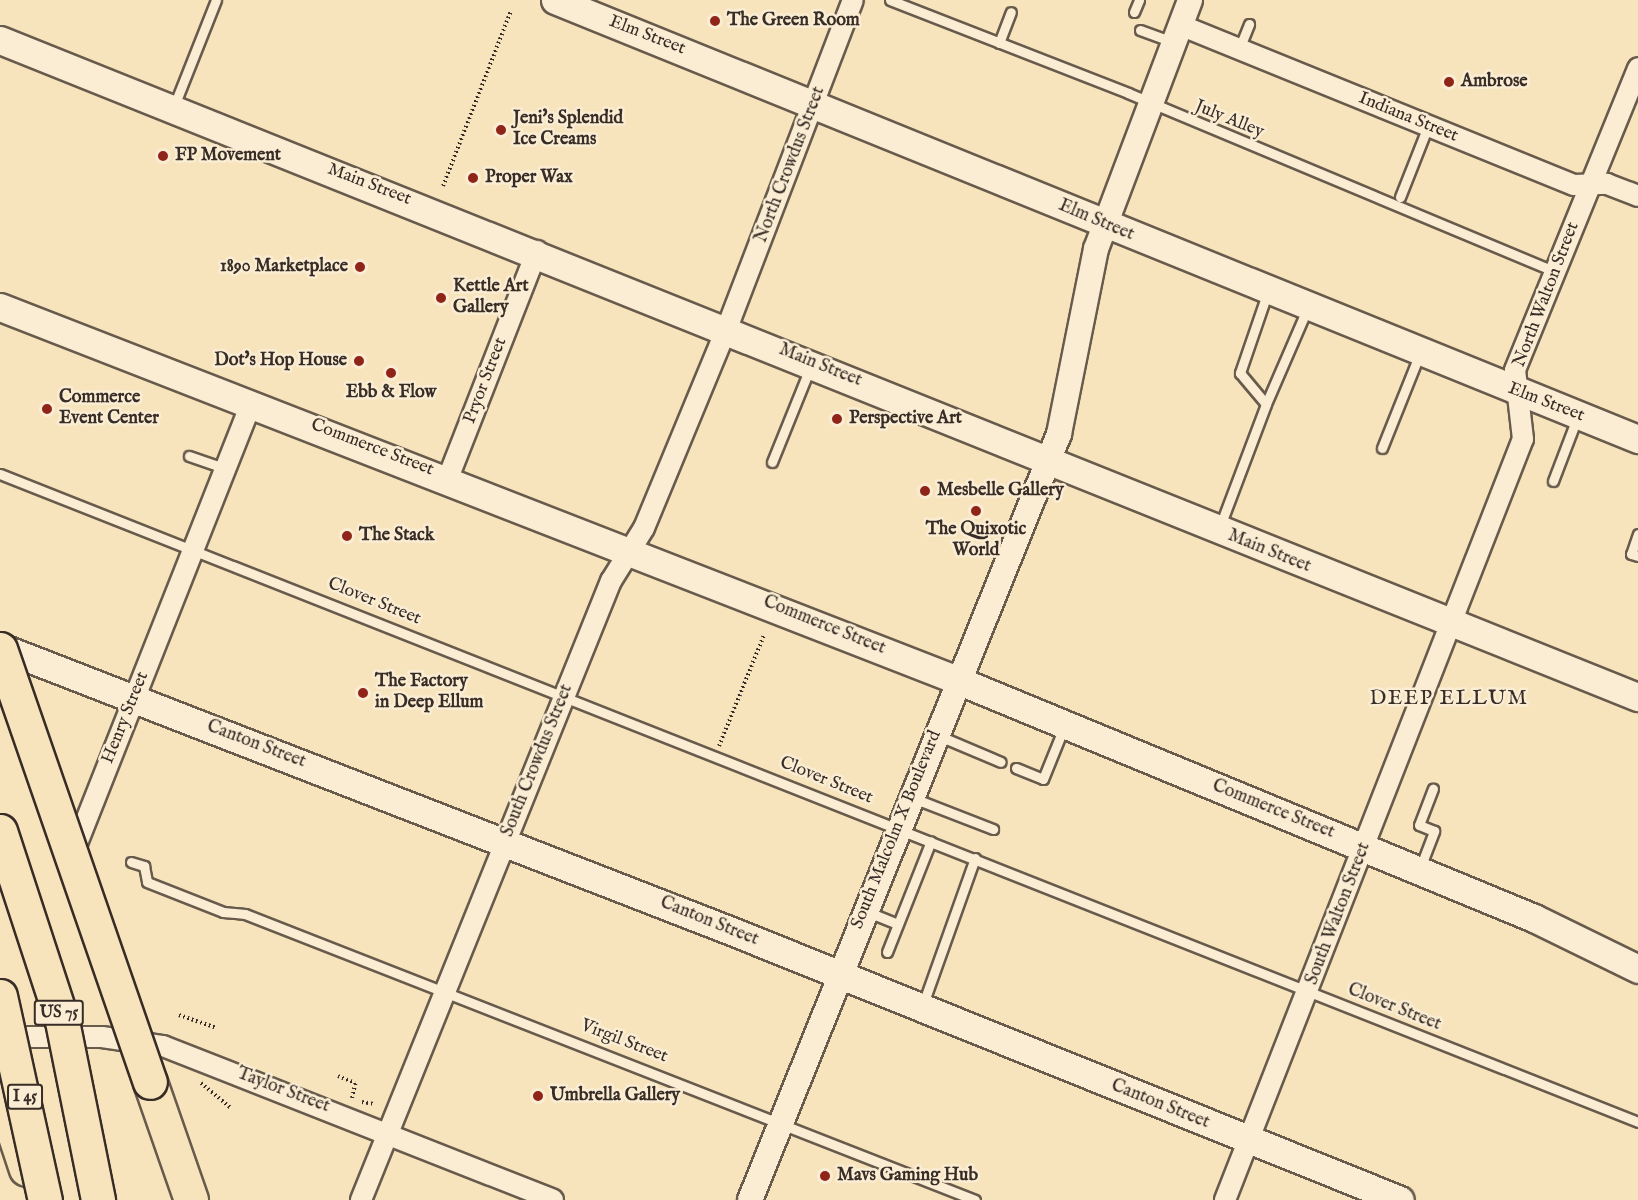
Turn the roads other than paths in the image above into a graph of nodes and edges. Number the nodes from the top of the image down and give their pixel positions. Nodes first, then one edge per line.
1 (216, 0) edge
2 (555, 0) edge
3 (853, 0) edge
4 (890, 0) edge
5 (1138, 0) edge
6 (1190, 0) edge
7 (1011, 12) dead end
8 (1134, 12) dead end
9 (1249, 24) dead end
10 (1140, 30) dead end
11 (1177, 34) junction
12 (0, 39) edge
13 (999, 43) junction
14 (1239, 49) junction
15 (1638, 68) edge
16 (816, 103) junction
17 (1149, 103) junction
18 (173, 108) junction
19 (1428, 126) junction
20 (1591, 184) junction
21 (1638, 196) edge
22 (1400, 197) dead end
23 (1104, 224) junction
24 (537, 251) junction
25 (1555, 272) junction
26 (1268, 291) junction
27 (0, 307) edge
28 (1308, 308) junction
29 (727, 328) junction
30 (1419, 353) junction
31 (812, 363) junction
32 (1519, 393) junction
33 (252, 402) junction
34 (1266, 404) junction
35 (1578, 416) junction
36 (1638, 439) edge
37 (1382, 448) dead end
38 (189, 456) dead end
39 (1047, 461) junction
40 (772, 462) dead end
41 (227, 469) junction
42 (0, 474) edge
43 (448, 478) junction
44 (1553, 481) dead end
45 (1218, 531) junction
46 (1638, 534) edge
47 (196, 549) junction
48 (631, 549) junction
49 (1638, 556) edge
50 (1451, 626) junction
51 (4, 646) edge
52 (957, 680) junction
53 (564, 695) junction
54 (1638, 697) edge
55 (135, 698) junction
56 (1065, 724) junction
57 (935, 735) junction
58 (1001, 762) dead end
59 (1016, 768) dead end
60 (1433, 789) dead end
61 (910, 797) junction
62 (898, 828) junction
63 (993, 829) dead end
64 (0, 831) edge
65 (931, 841) junction
66 (505, 842) junction
67 (1365, 848) junction
68 (975, 858) junction
69 (131, 862) dead end
70 (1419, 870) junction
71 (865, 911) junction
72 (898, 924) junction
73 (887, 952) dead end
74 (1638, 969) edge
75 (840, 975) junction
76 (446, 991) junction
77 (1309, 991) junction
78 (0, 996) edge
79 (921, 1009) junction
80 (0, 1037) edge
81 (124, 1038) junction
82 (150, 1082) junction
83 (0, 1091) edge
84 (782, 1121) junction
85 (1638, 1122) edge
86 (388, 1132) junction
87 (1249, 1140) junction
88 (36, 1200) edge
89 (45, 1200) edge
90 (98, 1200) edge
91 (178, 1200) edge
92 (191, 1200) edge
93 (361, 1200) edge
94 (553, 1200) edge
95 (750, 1200) edge
96 (975, 1200) edge
97 (1225, 1200) edge
98 (1400, 1200) edge

1 - 18 lane
2 - 16 main road, Elm Street
3 - 16 street, North Crowdus Street
4 - 13 lane, July Alley
5 - 8 lane
6 - 11 street, South Malcolm X Boulevard
7 - 13 lane
9 - 14 lane
10 - 11 lane
11 - 14 street, Indiana Street
11 - 17 street, South Malcolm X Boulevard
12 - 18 main road, Main Street
13 - 17 lane, July Alley
14 - 19 street, Indiana Street
15 - 20 street, North Walton Street
16 - 23 main road, Elm Street
16 - 29 street, North Crowdus Street
17 - 23 street, South Malcolm X Boulevard
17 - 25 lane, July Alley
18 - 24 main road, Main Street
19 - 20 street, Indiana Street
19 - 22 lane
20 - 21 street, Indiana Street
20 - 25 street, North Walton Street
23 - 26 main road, Elm Street
23 - 39 street, South Malcolm X Boulevard
24 - 29 main road, Main Street
24 - 43 street, Pryor Street
25 - 32 street, North Walton Street
26 - 28 main road, Elm Street
26 - 34 lane
27 - 33 main road, Commerce Street
28 - 30 main road, Elm Street
28 - 34 lane
29 - 31 main road, Main Street
29 - 48 street, South Crowdus Street
30 - 32 main road, Elm Street
30 - 37 lane
31 - 39 main road, Main Street
31 - 40 lane
32 - 35 main road, Elm Street
32 - 50 street, North Walton Street
33 - 41 street, Henry Street
33 - 43 main road, Commerce Street
34 - 45 lane
35 - 36 main road, Elm Street
35 - 44 lane
38 - 41 lane
39 - 45 main road, Main Street
39 - 52 street, South Malcolm X Boulevard
41 - 47 street, Henry Street
42 - 47 lane, Clover Street
43 - 48 main road, Commerce Street
45 - 50 main road, Main Street
46 - 49 lane
47 - 53 lane, Clover Street
47 - 55 street, Henry Street
48 - 52 main road, Commerce Street
48 - 53 street, South Crowdus Street
50 - 54 main road, Main Street
50 - 67 street, South Walton Street
51 - 55 main road, Canton Street
51 - 82 highway, bridge
52 - 56 main road, Commerce Street
52 - 57 street, South Malcolm X Boulevard
53 - 62 lane, Clover Street
53 - 66 street, South Crowdus Street
55 - 66 main road, Canton Street
55 - 81 street, Henry Street
56 - 59 lane
56 - 67 main road, Commerce Street
57 - 58 lane
57 - 61 street, South Malcolm X Boulevard
60 - 70 lane
61 - 62 street, South Malcolm X Boulevard
61 - 63 lane
62 - 65 lane, Clover Street
62 - 71 street, South Malcolm X Boulevard
64 - 90 highway, US 75, bridge
65 - 68 lane, Clover Street
65 - 72 lane
66 - 75 main road, Canton Street
66 - 76 street, South Crowdus Street
67 - 70 main road, Commerce Street
67 - 77 street, South Walton Street
68 - 77 lane, Clover Street
68 - 79 lane
69 - 76 lane, Virgil Street
70 - 74 main road, Commerce Street
71 - 72 lane
71 - 75 street, South Malcolm X Boulevard
72 - 73 lane
75 - 79 main road, Canton Street
75 - 84 street, South Malcolm X Boulevard
76 - 84 lane, Virgil Street
76 - 86 street, South Crowdus Street
77 - 85 lane, Clover Street
77 - 87 street, South Walton Street
78 - 89 highway, I 45, bridge
79 - 87 main road, Canton Street
80 - 81 street, Taylor Street
81 - 86 street, Taylor Street
82 - 91 highway
82 - 92 highway
83 - 88 highway
84 - 95 street, South Malcolm X Boulevard
84 - 96 lane, Virgil Street
86 - 93 street, South Crowdus Street
86 - 94 street, Taylor Street
87 - 97 street, South Walton Street
87 - 98 main road, Canton Street

